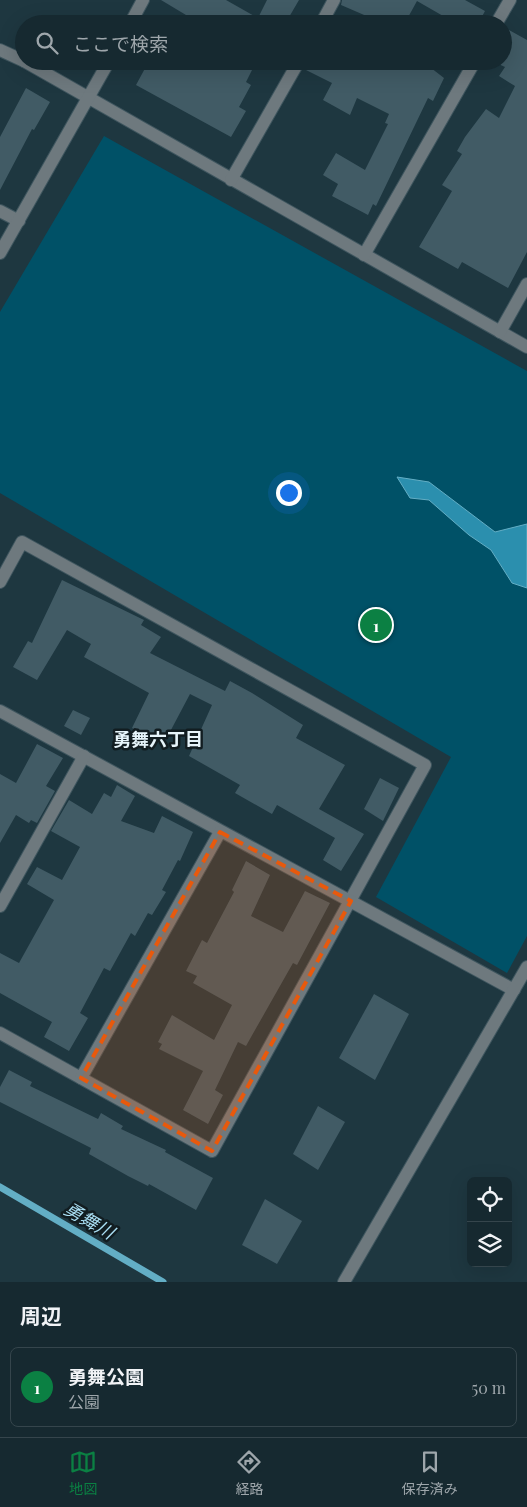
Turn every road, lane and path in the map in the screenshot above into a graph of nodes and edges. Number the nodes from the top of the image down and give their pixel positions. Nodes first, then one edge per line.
1 (143, 0) edge
2 (334, 0) edge
3 (510, 0) edge
4 (135, 15) edge
5 (325, 15) edge
6 (501, 15) edge
7 (0, 50) edge
8 (15, 57) edge
9 (39, 70) edge
10 (104, 70) edge
11 (294, 70) edge
12 (470, 70) edge
13 (88, 99) junction
14 (231, 180) junction
15 (0, 211) edge
16 (19, 221) junction
17 (0, 253) edge
18 (364, 255) junction
19 (527, 284) edge
20 (500, 332) junction
21 (527, 347) edge
22 (0, 582) edge
23 (0, 710) edge
24 (84, 756) junction
25 (220, 832) junction
26 (351, 901) junction
27 (0, 906) edge
28 (527, 967) edge
29 (514, 990) junction
30 (0, 1033) edge
31 (82, 1078) junction
32 (344, 1282) edge

1 - 4 street
2 - 5 street
3 - 6 street
7 - 8 street
9 - 13 street
10 - 13 street
11 - 14 street
12 - 18 street
13 - 14 street
13 - 16 street
14 - 18 street
15 - 16 street
16 - 17 street
18 - 20 street
19 - 20 street
20 - 21 street
22 - 26 street
23 - 24 street
24 - 25 street
24 - 27 street
25 - 26 street
25 - 31 street
26 - 29 street
26 - 31 street
28 - 29 street
29 - 32 street
30 - 31 street

